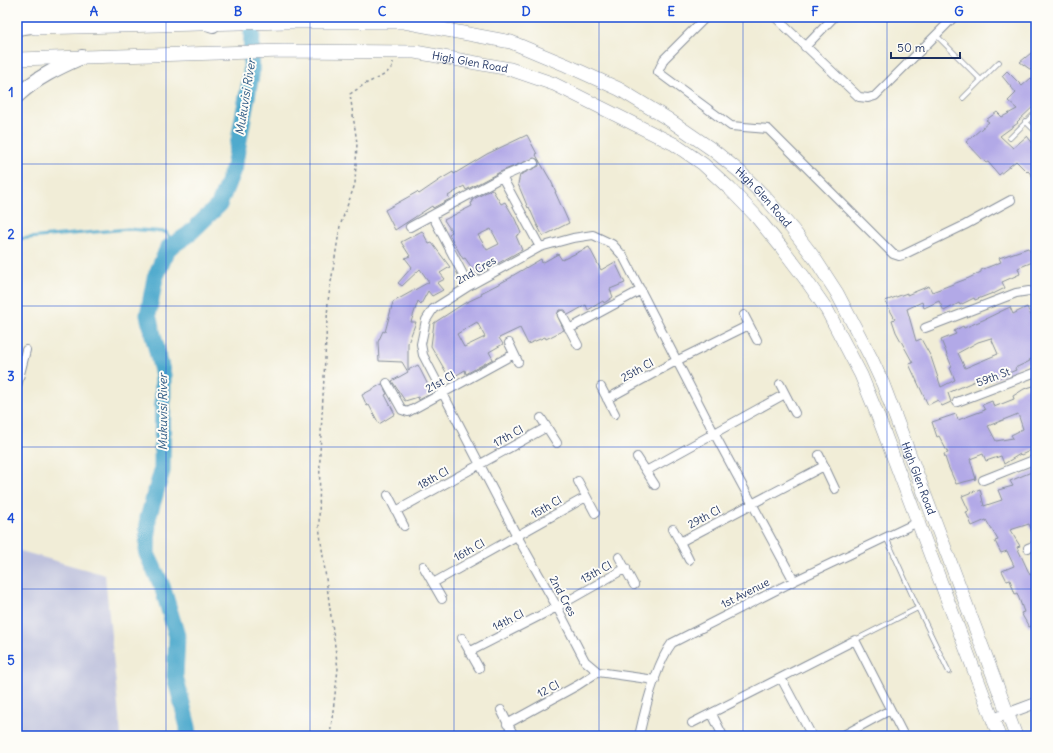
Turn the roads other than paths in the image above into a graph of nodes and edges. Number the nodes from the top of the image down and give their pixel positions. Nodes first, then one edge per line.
1 (56, 17) edge
2 (189, 17) edge
3 (706, 17) edge
4 (775, 17) edge
5 (834, 17) edge
6 (954, 17) edge
7 (213, 25) junction
8 (17, 28) edge
9 (936, 35) junction
10 (805, 47) junction
11 (82, 57) junction
12 (17, 59) edge
13 (999, 62) dead end
14 (980, 79) junction
15 (17, 96) edge
16 (963, 98) dead end
17 (1036, 112) edge
18 (1025, 121) junction
19 (1036, 132) edge
20 (1010, 138) dead end
21 (534, 163) dead end
22 (502, 177) junction
23 (1011, 200) dead end
24 (432, 215) junction
25 (410, 227) dead end
26 (540, 247) junction
27 (469, 286) junction
28 (641, 290) junction
29 (1036, 293) edge
30 (562, 315) dead end
31 (744, 315) dead end
32 (749, 325) junction
33 (925, 328) dead end
34 (569, 330) junction
35 (757, 340) dead end
36 (509, 344) dead end
37 (578, 345) dead end
38 (26, 350) dead end
39 (676, 361) junction
40 (1036, 372) edge
41 (387, 383) dead end
42 (780, 384) dead end
43 (17, 386) edge
44 (601, 386) dead end
45 (443, 393) junction
46 (785, 394) junction
47 (607, 399) junction
48 (957, 402) dead end
49 (796, 413) dead end
50 (615, 414) dead end
51 (541, 418) dead end
52 (548, 427) junction
53 (714, 433) junction
54 (557, 443) dead end
55 (819, 455) dead end
56 (637, 457) dead end
57 (1036, 459) edge
58 (480, 465) junction
59 (824, 466) junction
60 (646, 471) junction
61 (984, 480) dead end
62 (578, 481) dead end
63 (655, 485) dead end
64 (835, 489) dead end
65 (388, 495) dead end
66 (586, 497) junction
67 (752, 504) junction
68 (396, 511) junction
69 (595, 513) dead end
70 (918, 522) junction
71 (404, 526) dead end
72 (673, 529) dead end
73 (517, 536) junction
74 (886, 536) junction
75 (680, 542) junction
76 (619, 557) dead end
77 (689, 560) dead end
78 (423, 566) dead end
79 (626, 568) junction
80 (794, 581) junction
81 (433, 583) junction
82 (634, 585) dead end
83 (442, 599) dead end
84 (557, 607) junction
85 (918, 608) junction
86 (462, 638) dead end
87 (855, 640) junction
88 (469, 652) junction
89 (479, 668) dead end
90 (598, 672) junction
91 (949, 672) dead end
92 (781, 678) junction
93 (655, 680) junction
94 (1036, 703) edge
95 (501, 710) dead end
96 (890, 710) junction
97 (712, 714) junction
98 (1008, 714) junction
99 (993, 719) junction
100 (692, 723) dead end
101 (507, 724) junction
102 (514, 736) edge
103 (638, 736) edge
104 (723, 736) edge
105 (812, 736) edge
106 (842, 736) edge
107 (904, 736) edge
108 (999, 736) edge
109 (1016, 736) edge

1 - 8 highway
2 - 7 highway
3 - 23 street
4 - 10 street
5 - 10 street
6 - 9 street
7 - 8 main road, High Glen Road
7 - 98 main road, High Glen Road
9 - 10 street
9 - 14 lane
11 - 12 main road, High Glen Road
11 - 15 highway
11 - 70 main road, High Glen Road
13 - 14 lane
14 - 16 lane
17 - 18 lane
18 - 19 lane
18 - 20 lane
21 - 22 street
22 - 24 street
22 - 26 street
24 - 25 street
24 - 27 street
26 - 27 street, 2nd Cres
26 - 28 street, 2nd Cres
27 - 45 street, 2nd Cres
28 - 34 street
28 - 39 street, 2nd Cres
29 - 33 street
30 - 34 street
31 - 32 street
32 - 35 street
32 - 39 street, 25th Cl
34 - 37 street
36 - 45 street, 21st Cl
38 - 43 street
39 - 47 street, 25th Cl
39 - 53 street, 2nd Cres
40 - 48 street, 59th St
41 - 45 street, 21st Cl
42 - 46 street
44 - 47 street
45 - 58 street, 2nd Cres
46 - 49 street
46 - 53 street
47 - 50 street
51 - 52 street
52 - 54 street
52 - 58 street, 17th Cl
53 - 60 street
53 - 67 street, 2nd Cres
55 - 59 street
56 - 60 street
57 - 61 street
58 - 68 street, 18th Cl
58 - 73 street, 2nd Cres
59 - 64 street
59 - 67 street, 29th Cl
60 - 63 street
62 - 66 street
65 - 68 street
66 - 69 street
66 - 73 street, 15th Cl
67 - 75 street, 29th Cl
67 - 80 street, 2nd Cres
68 - 71 street
70 - 74 street, 1st Avenue
70 - 99 main road, High Glen Road
72 - 75 street, 29th Cl
73 - 81 street, 16th Cl
73 - 84 street, 2nd Cres
74 - 80 street, 1st Avenue
74 - 85 lane
75 - 77 street
76 - 79 street
78 - 81 street
79 - 82 street
79 - 84 street, 13th Cl
80 - 93 street, 1st Avenue
81 - 83 street
84 - 88 street, 14th Cl
84 - 90 street, 2nd Cres
85 - 87 lane
85 - 91 lane
86 - 88 street
87 - 92 street
87 - 96 street
88 - 89 street
90 - 93 street
90 - 101 street, 12 Cl
92 - 97 street
92 - 105 street
93 - 103 street, 1st Avenue
94 - 98 street
95 - 101 street
96 - 106 street
96 - 107 street
97 - 100 street
97 - 104 street
98 - 99 street
98 - 109 main road, High Glen Road
99 - 108 main road, High Glen Road
101 - 102 street

